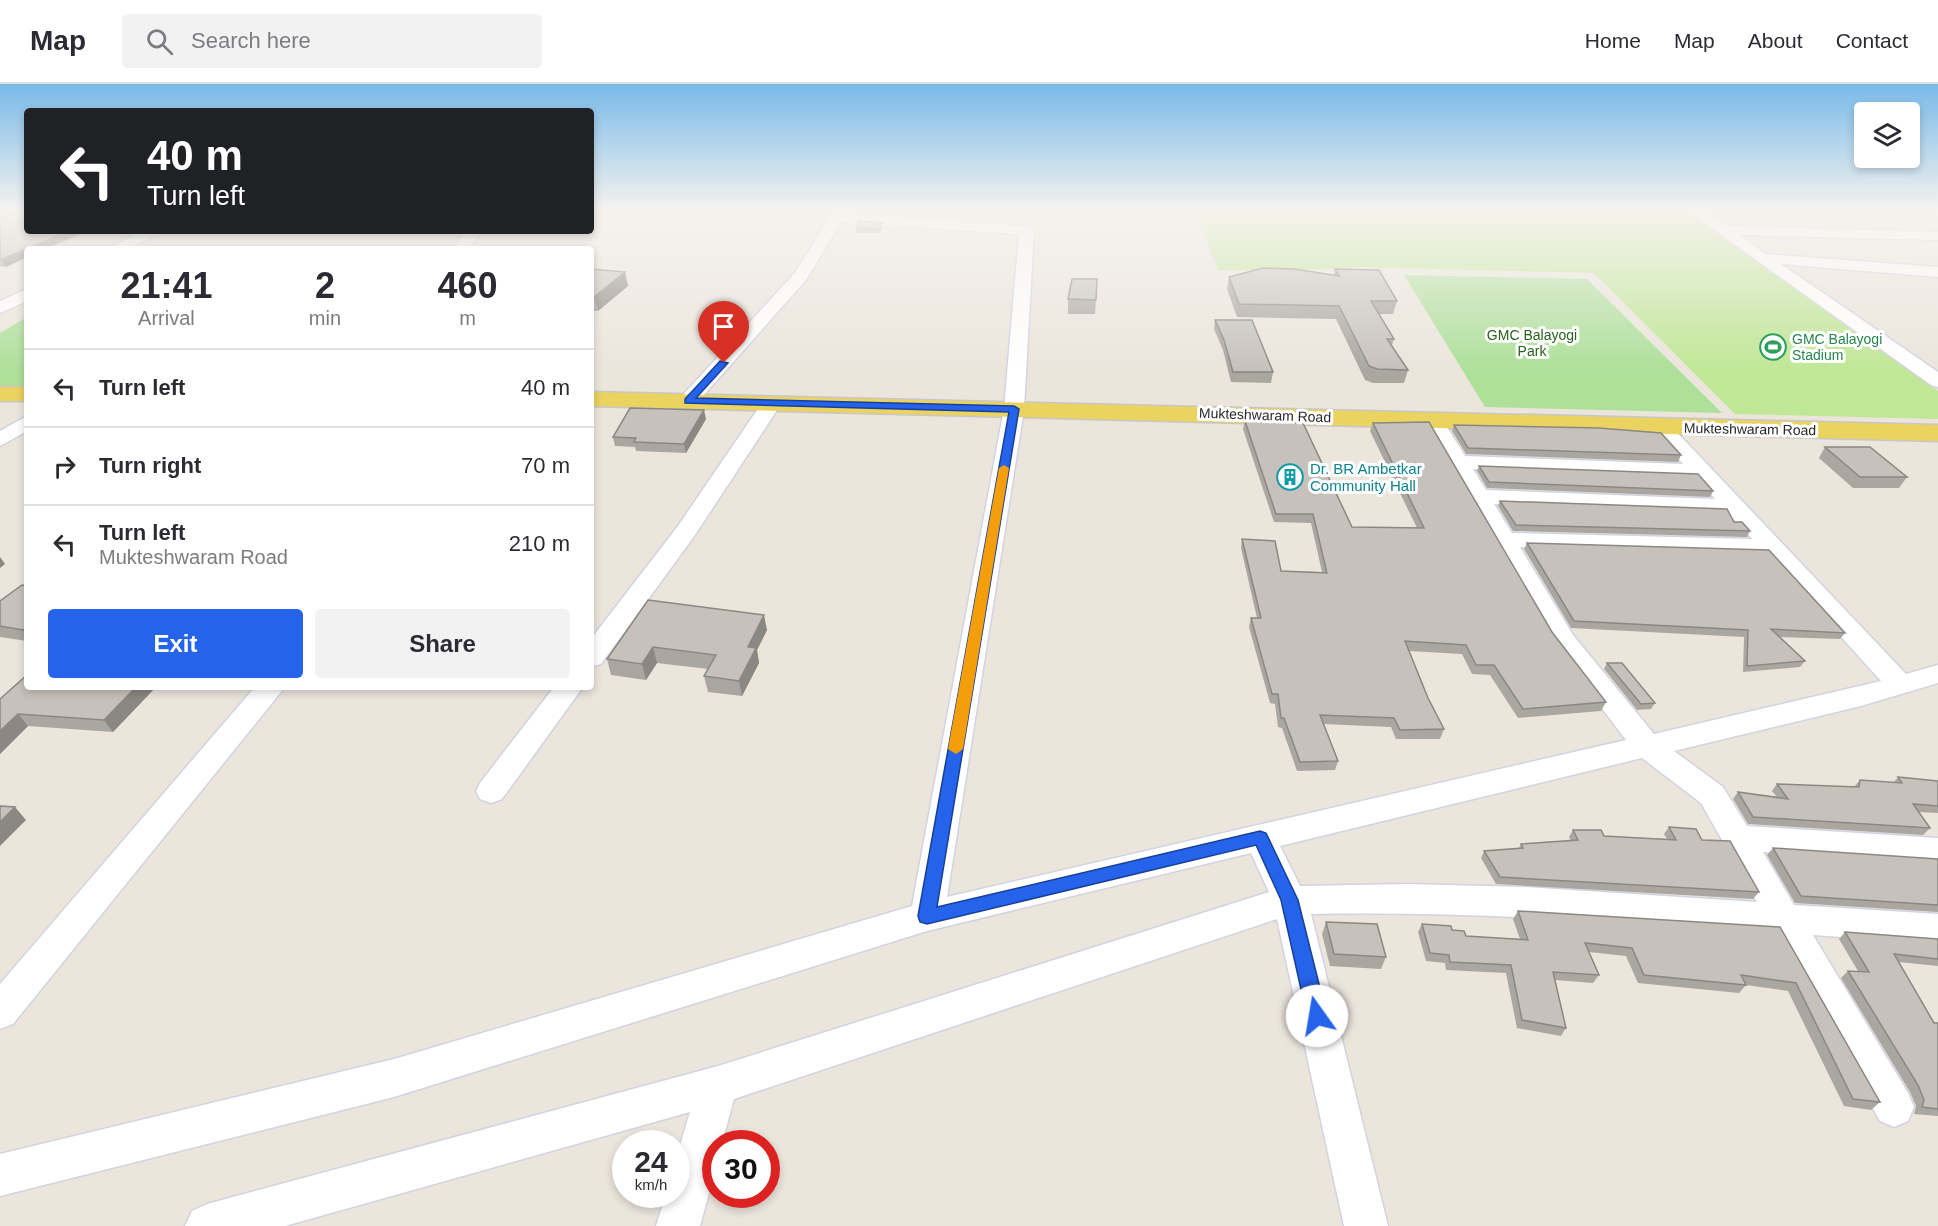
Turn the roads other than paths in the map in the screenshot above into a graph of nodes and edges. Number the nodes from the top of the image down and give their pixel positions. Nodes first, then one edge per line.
1 (808, 264) edge
2 (1025, 264) edge
3 (1769, 264) edge
4 (1839, 264) edge
5 (1911, 270) junction
6 (1938, 272) edge
7 (1938, 287) edge
8 (24, 296) edge
9 (0, 308) edge
10 (1938, 381) edge
11 (0, 394) edge
12 (24, 394) edge
13 (594, 399) edge
14 (688, 401) junction
15 (771, 404) junction
16 (1014, 409) junction
17 (1433, 420) junction
18 (24, 424) edge
19 (1661, 427) junction
20 (1938, 433) edge
21 (0, 440) edge
22 (1458, 462) junction
23 (1703, 471) junction
24 (1480, 497) junction
25 (1735, 506) junction
26 (1506, 540) junction
27 (1773, 547) junction
28 (594, 654) edge
29 (1938, 674) edge
30 (1901, 685) junction
31 (268, 690) edge
32 (560, 690) edge
33 (1648, 747) junction
34 (490, 791) dead end
35 (1260, 838) junction
36 (1737, 838) junction
37 (1938, 851) edge
38 (1290, 900) junction
39 (927, 916) junction
40 (1784, 919) junction
41 (1938, 929) edge
42 (0, 1012) edge
43 (718, 1085) junction
44 (1894, 1107) dead end
45 (0, 1175) edge
46 (207, 1226) edge
47 (678, 1226) edge
48 (1366, 1226) edge

1 - 14 street
2 - 16 street
3 - 10 street
4 - 5 street
5 - 6 street
5 - 7 street
8 - 9 street
11 - 12 main road
13 - 14 main road, Mukteshwaram Road
14 - 15 main road, Mukteshwaram Road
15 - 16 main road, Mukteshwaram Road
15 - 28 street
16 - 17 main road, Mukteshwaram Road
16 - 39 street
17 - 19 main road, Mukteshwaram Road
17 - 22 street
18 - 21 street
19 - 20 main road, Mukteshwaram Road
19 - 23 street
22 - 23 street
22 - 24 street
23 - 25 street
24 - 25 street
24 - 26 street
25 - 27 street
26 - 27 street
26 - 33 street
27 - 30 street
29 - 30 street
30 - 33 street
31 - 42 street
32 - 34 street
33 - 35 street
33 - 36 street
35 - 38 street
35 - 39 street
36 - 37 street
36 - 40 street
38 - 40 street
38 - 43 street
38 - 48 street
39 - 45 street
40 - 41 street
40 - 44 street
43 - 46 street
43 - 47 street

